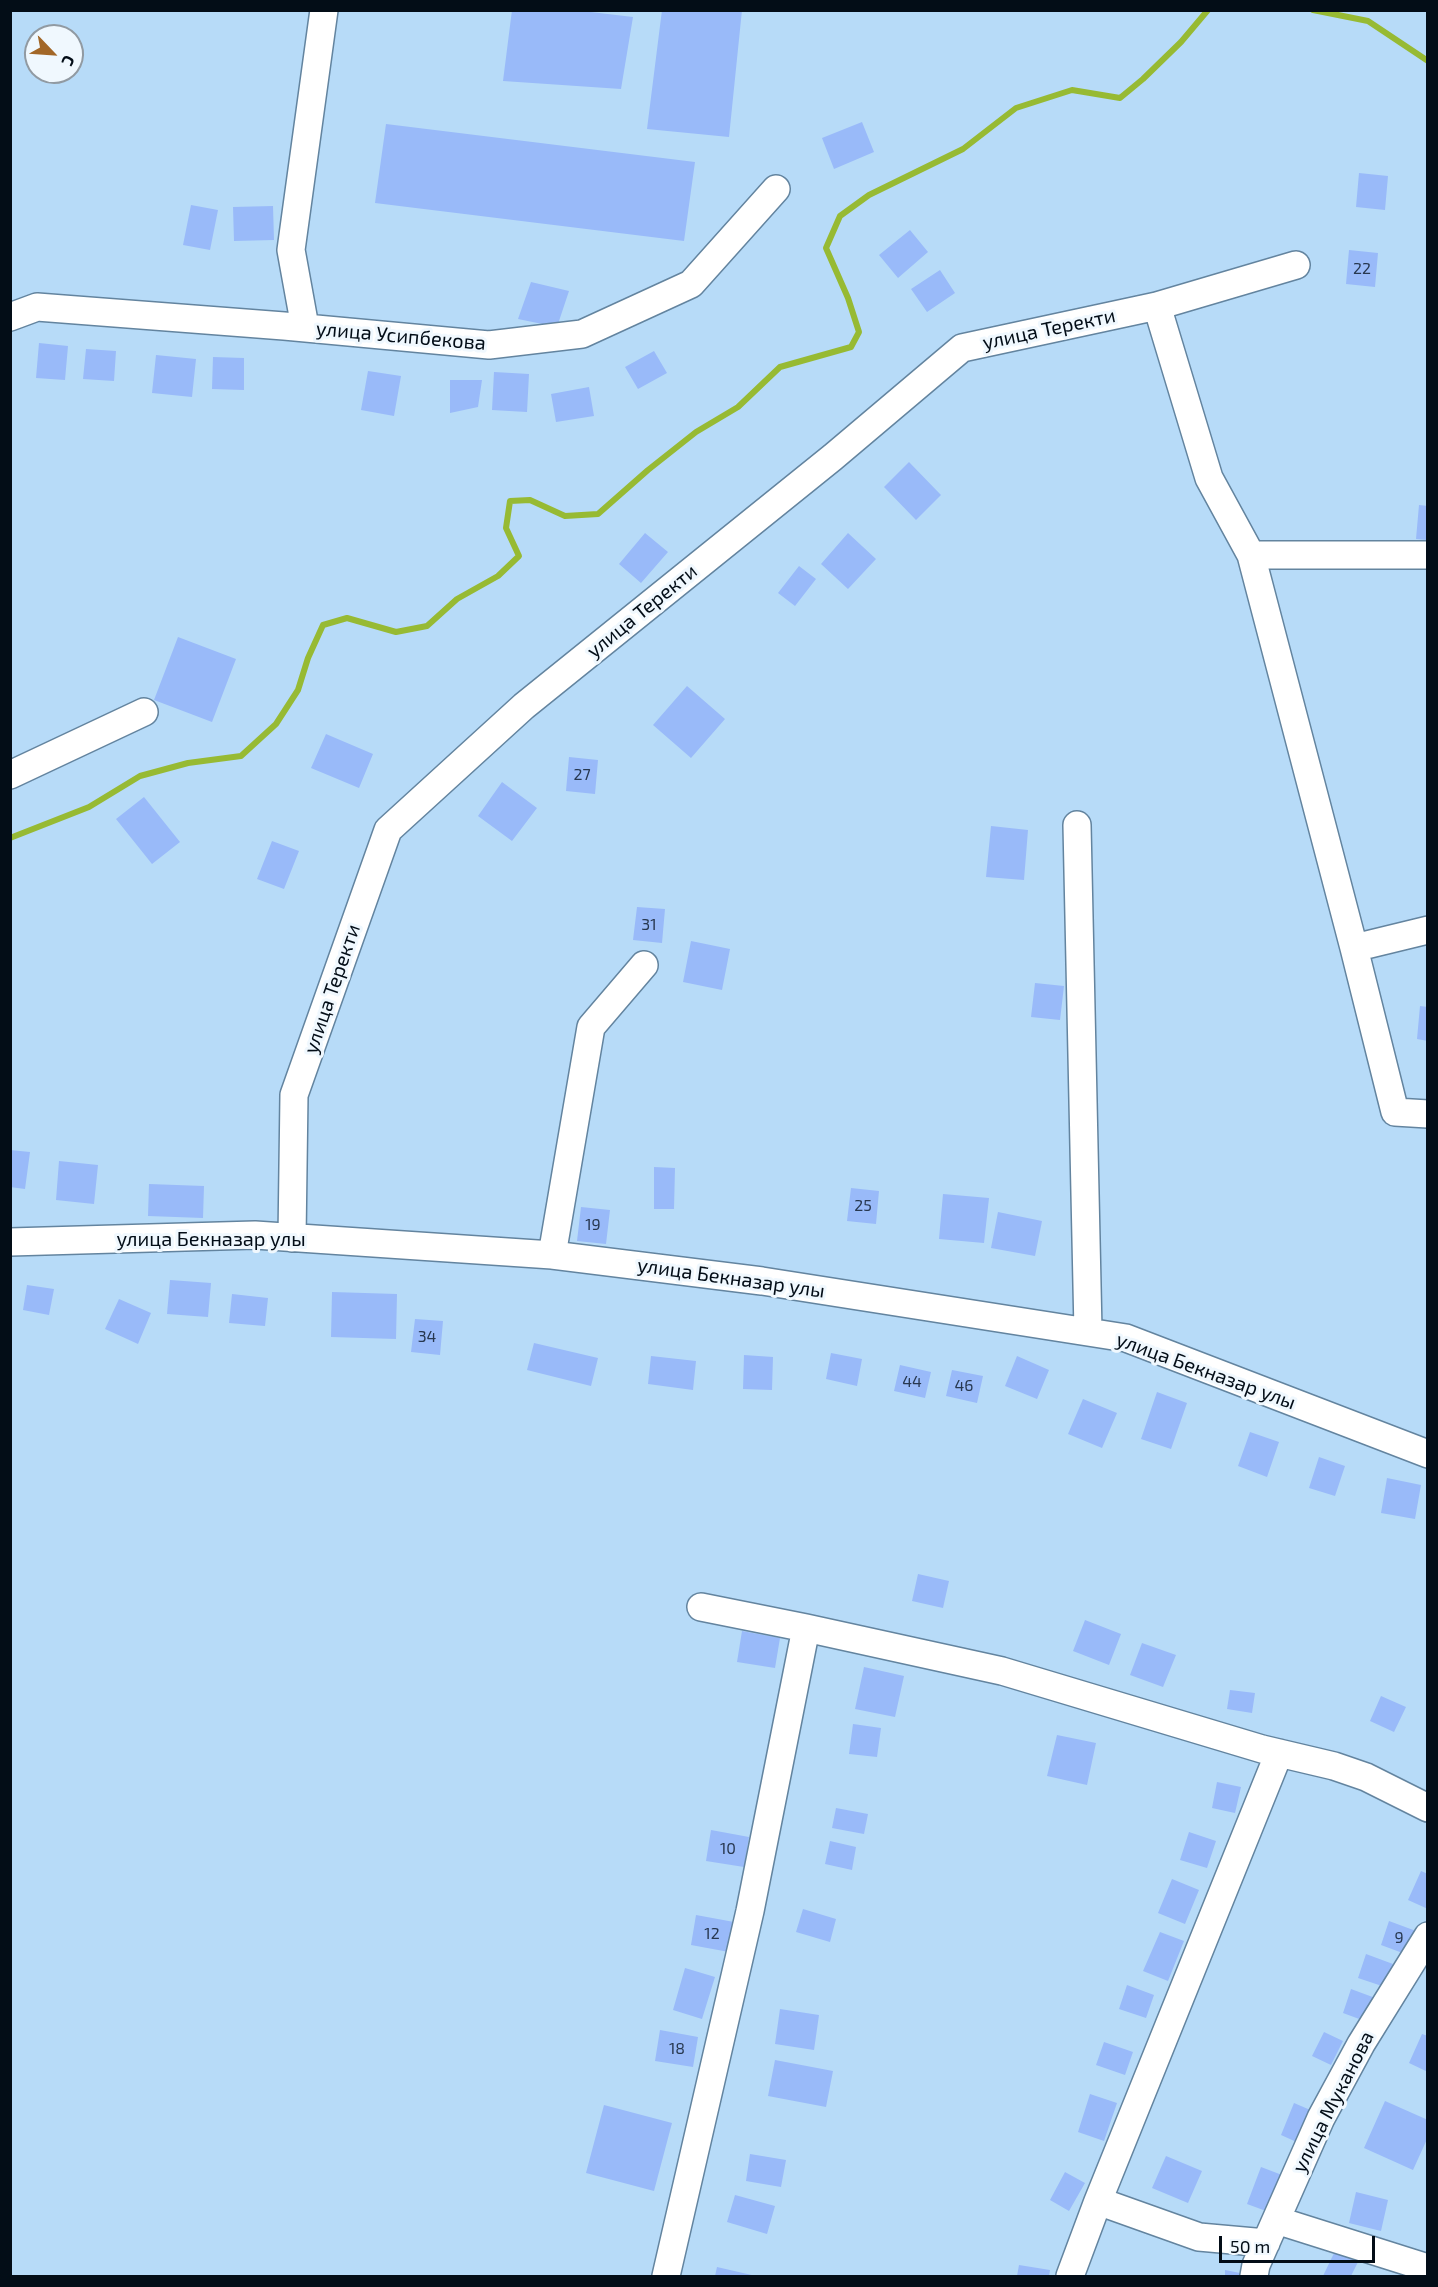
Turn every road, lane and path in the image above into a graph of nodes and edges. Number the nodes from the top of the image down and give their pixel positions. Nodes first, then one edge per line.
1 (324, 10) edge
2 (776, 189) dead end
3 (1296, 265) dead end
4 (1156, 306) junction
5 (10, 317) edge
6 (305, 327) junction
7 (1251, 555) junction
8 (1428, 555) edge
9 (144, 712) dead end
10 (10, 775) edge
11 (1077, 825) dead end
12 (1428, 930) edge
13 (1354, 948) junction
14 (644, 965) dead end
15 (1428, 1114) edge
16 (292, 1238) junction
17 (10, 1242) edge
18 (552, 1255) junction
19 (1088, 1331) junction
20 (1428, 1454) edge
21 (701, 1607) dead end
22 (806, 1628) junction
23 (1279, 1753) junction
24 (1428, 1808) edge
25 (1428, 1936) edge
26 (1098, 2201) junction
27 (1271, 2232) junction
28 (1428, 2268) edge
29 (666, 2277) edge
30 (1070, 2277) edge
31 (1254, 2277) edge

1 - 6 street
2 - 6 street, улица Усипбекова
3 - 4 street, улица Теректи
4 - 7 street
4 - 16 street, улица Теректи
5 - 6 street, улица Усипбекова
7 - 8 street
7 - 13 street
9 - 10 street
11 - 19 street
12 - 13 street
13 - 15 street
14 - 18 street
16 - 17 street, улица Бекназар улы
16 - 18 street, улица Бекназар улы
18 - 19 street, улица Бекназар улы
19 - 20 street, улица Бекназар улы
21 - 22 street
22 - 23 street
22 - 29 street
23 - 24 street
23 - 26 street
25 - 27 street, улица Муканова
26 - 27 street
26 - 30 street
27 - 28 street
27 - 31 street, улица Муканова

